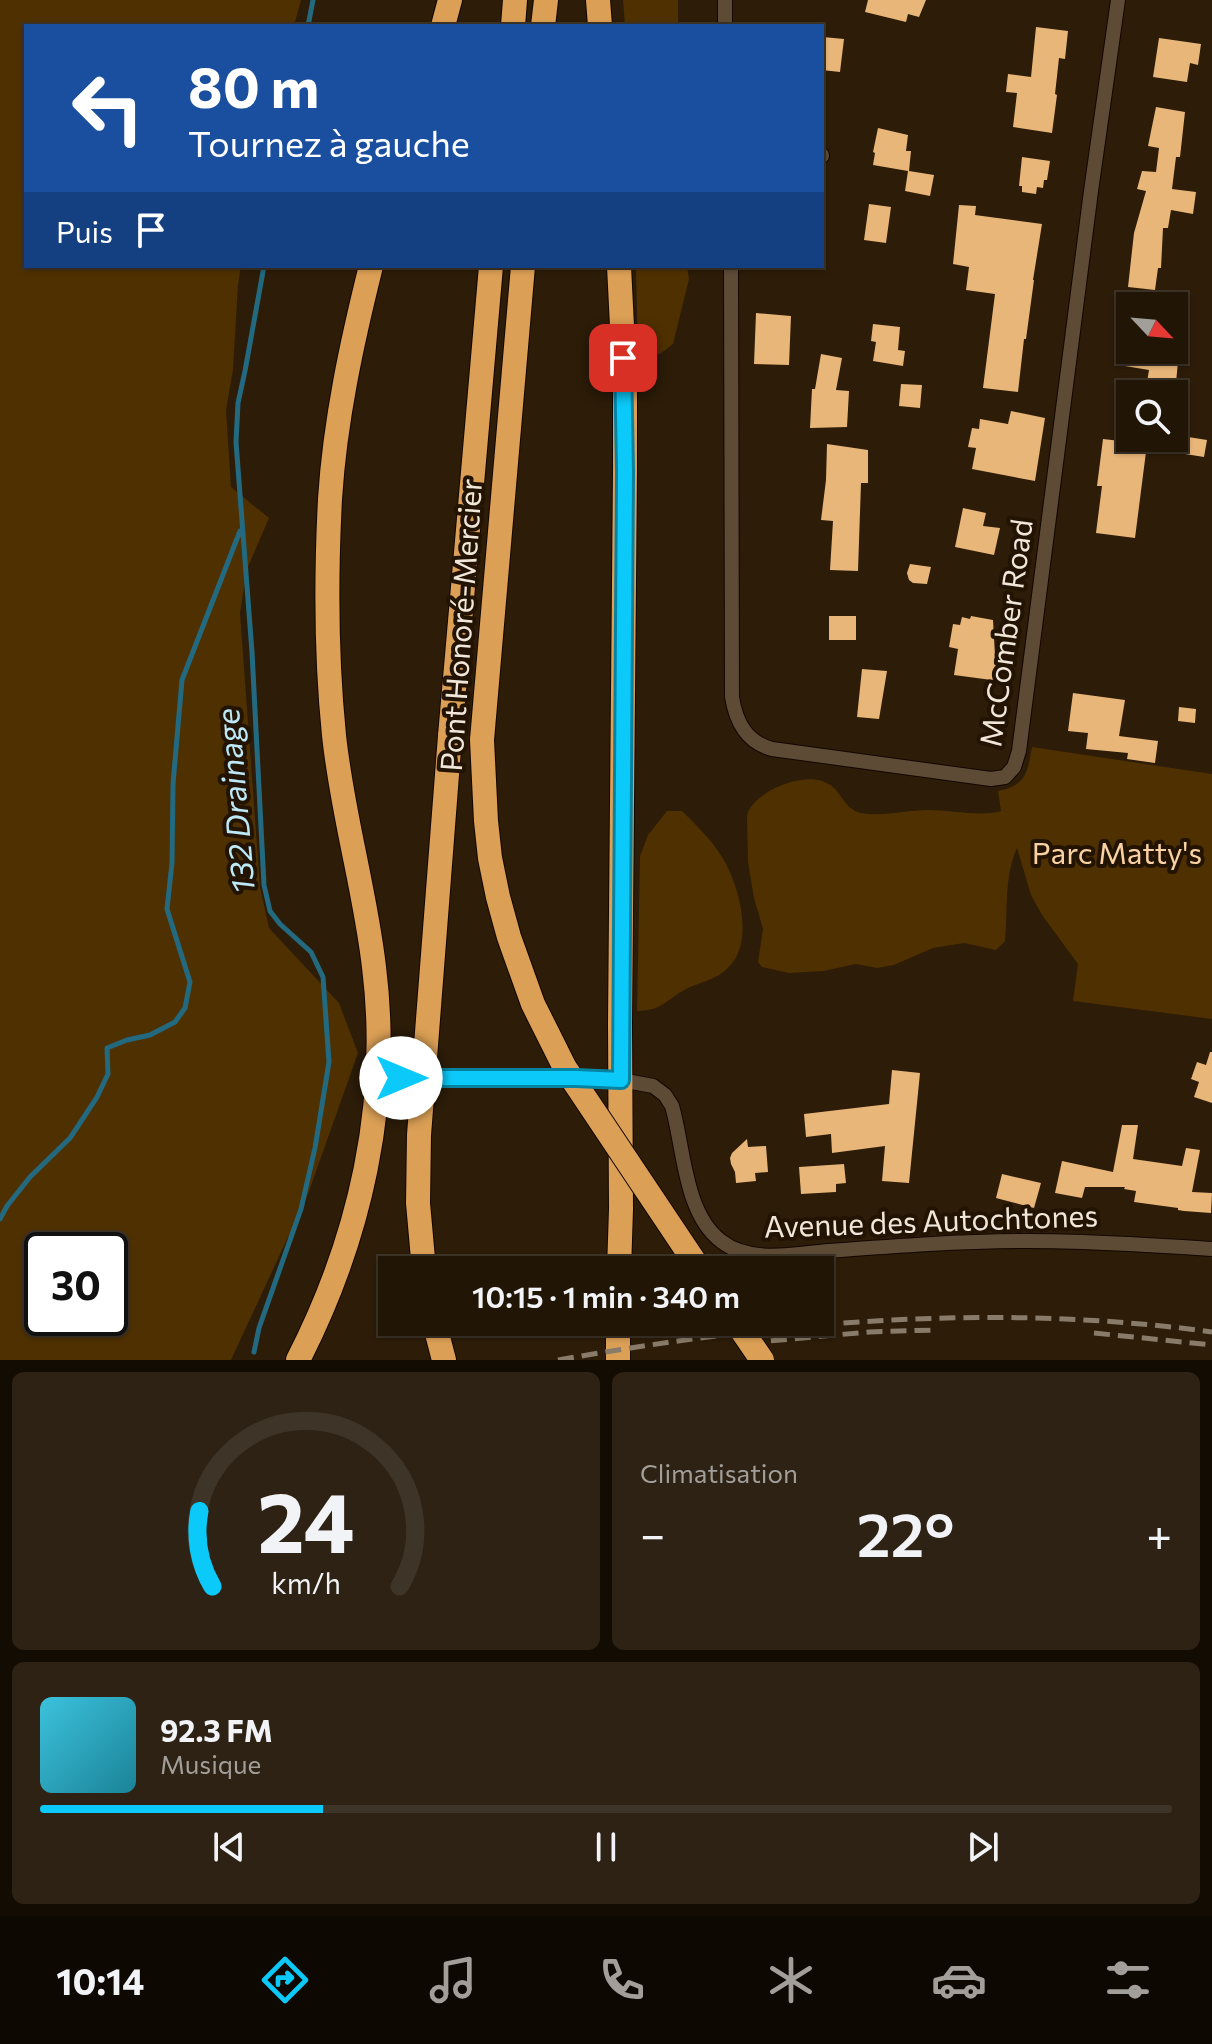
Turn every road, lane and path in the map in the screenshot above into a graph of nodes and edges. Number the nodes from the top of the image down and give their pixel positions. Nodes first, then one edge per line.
1 (450, 0) edge
2 (515, 0) edge
3 (546, 0) edge
4 (598, 0) edge
5 (725, 0) edge
6 (1118, 0) edge
7 (444, 24) edge
8 (513, 24) edge
9 (543, 24) edge
10 (600, 24) edge
11 (725, 24) edge
12 (371, 268) edge
13 (491, 268) edge
14 (523, 268) edge
15 (619, 268) edge
16 (731, 268) edge
17 (378, 1079) junction
18 (621, 1080) junction
19 (1212, 1249) edge
20 (423, 1256) edge
21 (619, 1256) edge
22 (691, 1256) edge
23 (438, 1336) edge
24 (618, 1336) edge
25 (746, 1336) edge
26 (298, 1360) edge
27 (444, 1360) edge
28 (618, 1360) edge
29 (762, 1360) edge

1 - 7 highway
2 - 8 highway
3 - 9 highway
4 - 10 highway
5 - 11 street
6 - 16 street, McComber Road
12 - 17 highway
13 - 20 highway, Pont Honoré-Mercier, bridge
14 - 22 highway, Pont Honoré-Mercier, bridge
15 - 18 highway
17 - 18 street, Avenue des Autochtones
17 - 26 highway
18 - 19 street, Avenue des Autochtones
18 - 21 highway
23 - 27 highway
24 - 28 highway
25 - 29 highway, bridge

